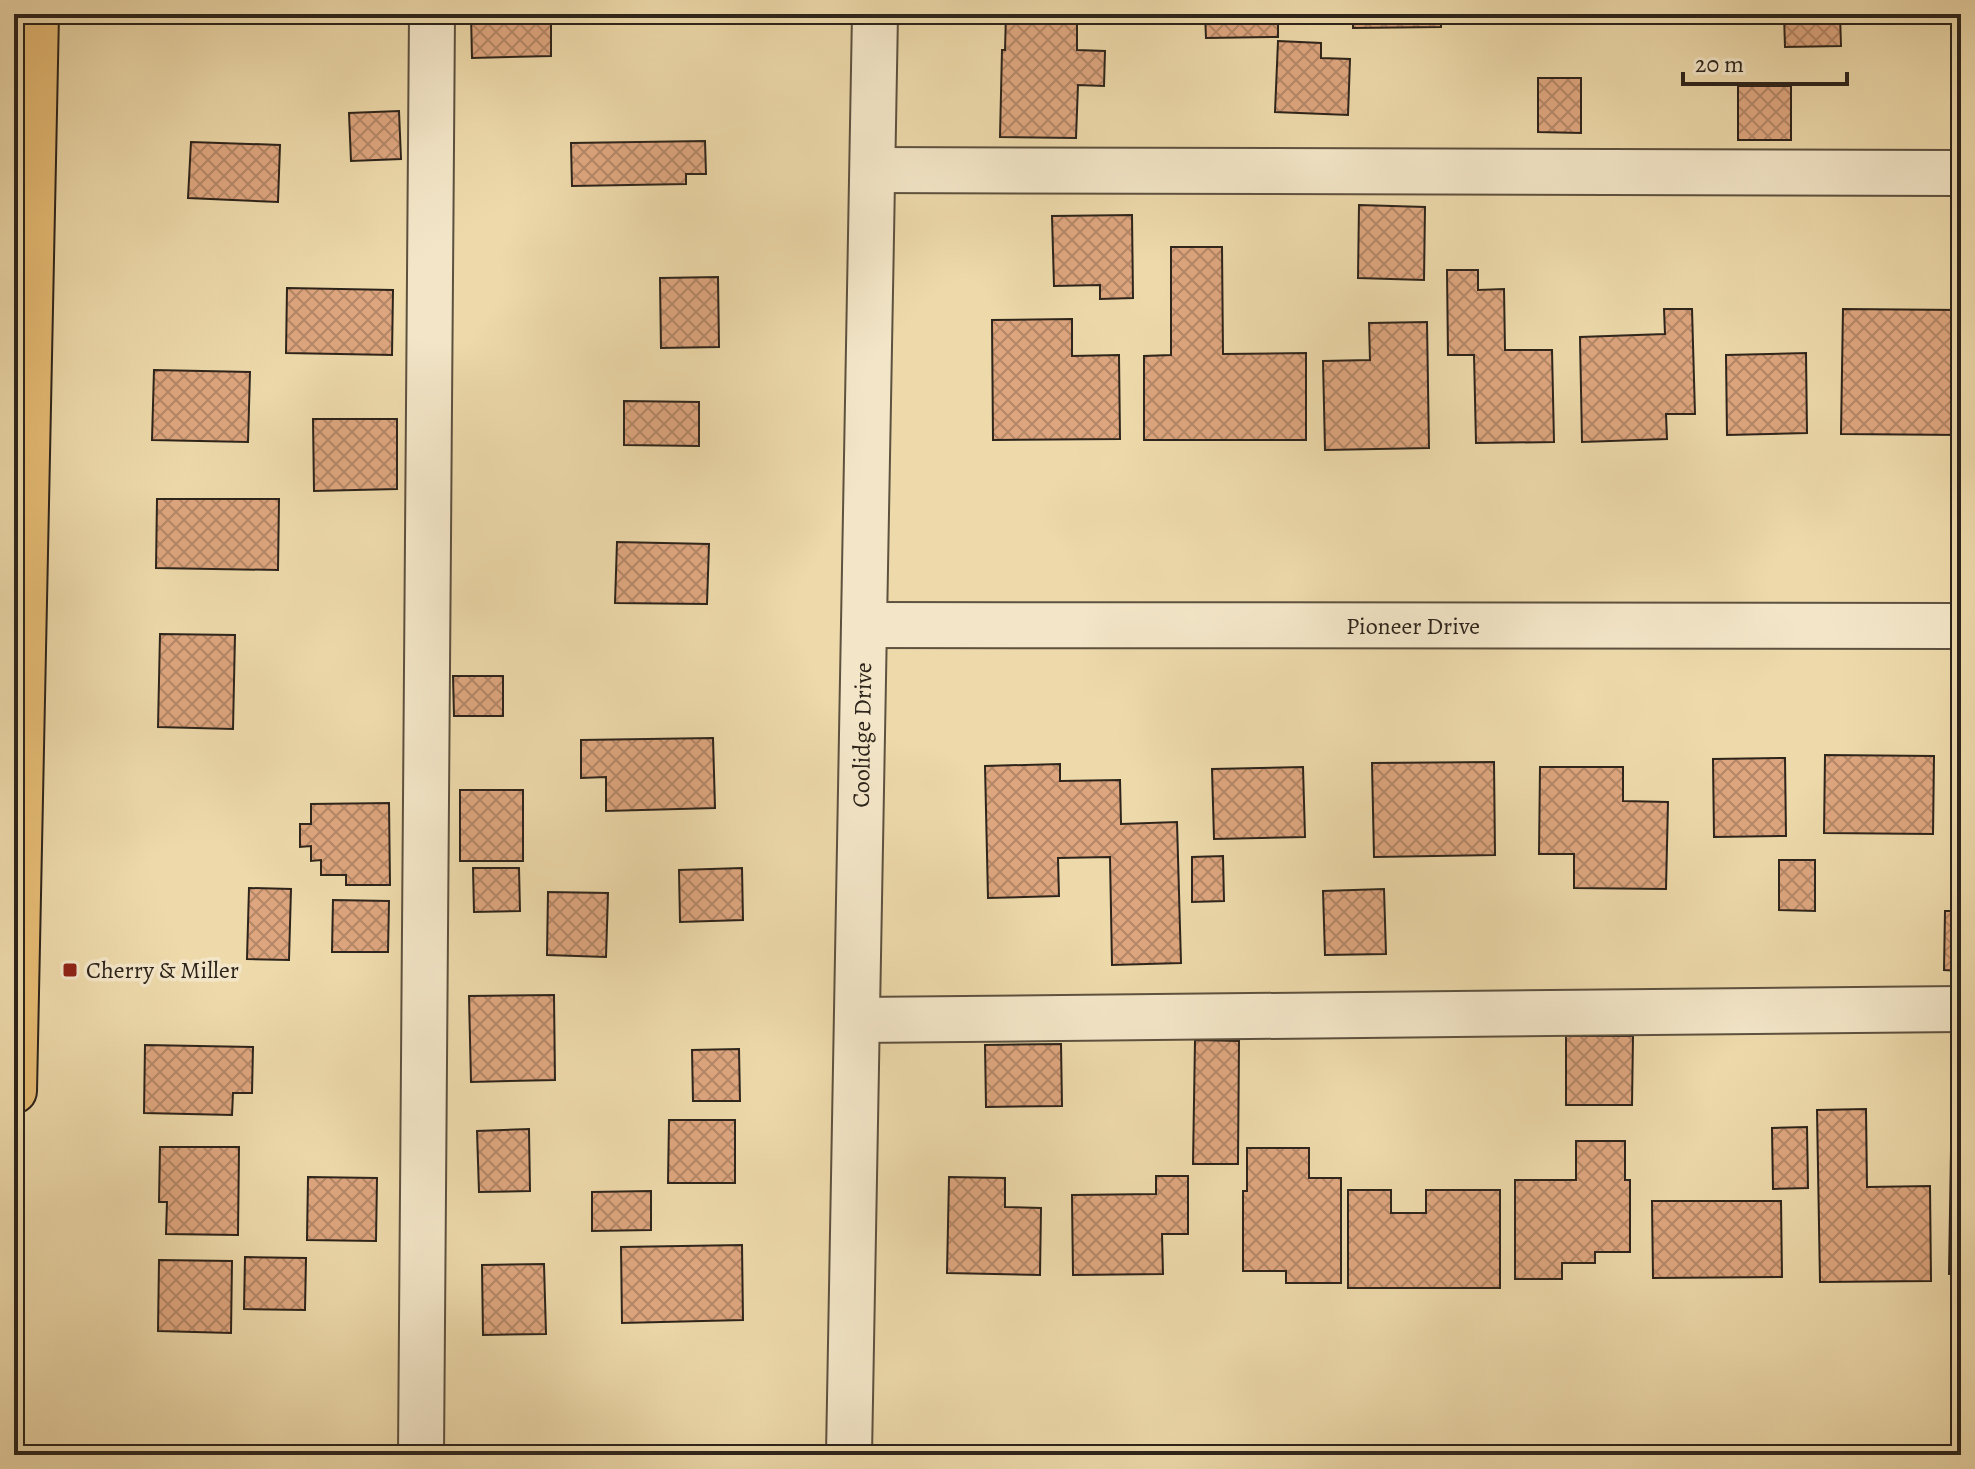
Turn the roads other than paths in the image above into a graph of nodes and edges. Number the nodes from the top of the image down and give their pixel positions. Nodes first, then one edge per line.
1 (36, 14) edge
2 (432, 14) edge
3 (875, 14) edge
4 (14, 36) edge
5 (34, 95) junction
6 (873, 170) junction
7 (1961, 173) edge
8 (864, 625) junction
9 (1961, 626) edge
10 (1961, 1009) edge
11 (857, 1020) junction
12 (14, 1091) edge
13 (421, 1455) edge
14 (849, 1455) edge

1 - 5 main road
2 - 13 street
3 - 6 street, Coolidge Drive
4 - 5 main road
5 - 12 main road
6 - 7 street
6 - 8 street, Coolidge Drive
8 - 9 street, Pioneer Drive
8 - 11 street, Coolidge Drive
10 - 11 street
11 - 14 street, Coolidge Drive

